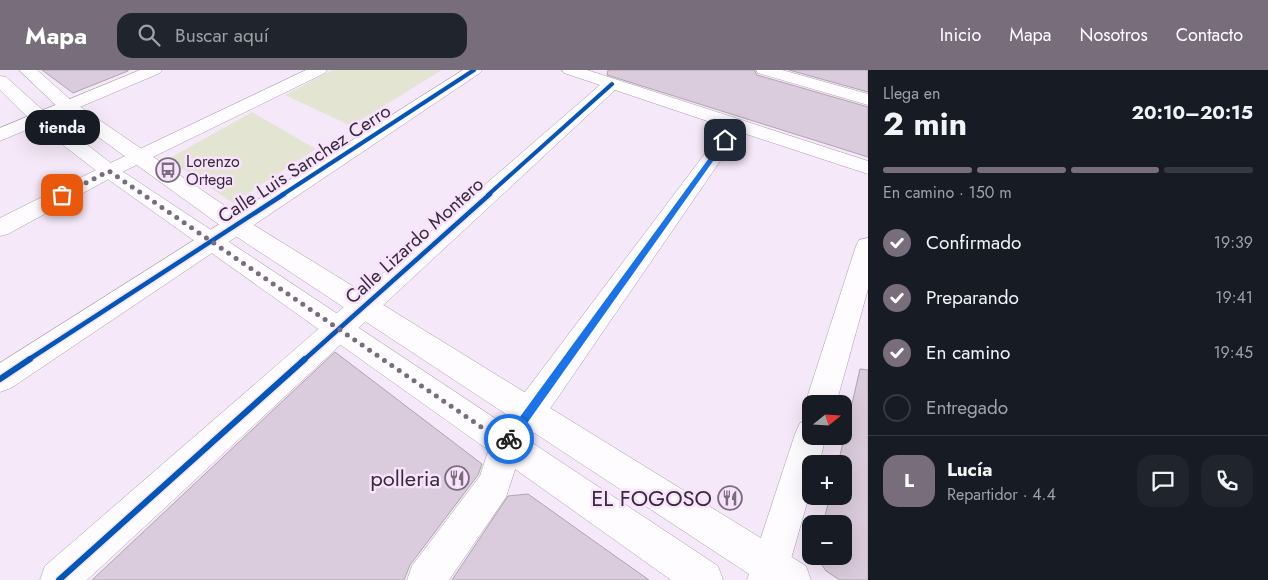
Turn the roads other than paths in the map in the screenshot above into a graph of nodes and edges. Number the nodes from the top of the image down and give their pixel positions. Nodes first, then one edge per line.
1 (27, 70) edge
2 (154, 70) edge
3 (319, 70) edge
4 (474, 70) edge
5 (570, 70) edge
6 (764, 70) edge
7 (599, 77) edge
8 (819, 77) edge
9 (0, 81) edge
10 (868, 100) edge
11 (67, 106) junction
12 (40, 118) junction
13 (736, 124) junction
14 (0, 135) edge
15 (137, 157) junction
16 (868, 168) edge
17 (109, 171) junction
18 (236, 225) junction
19 (0, 228) edge
20 (211, 241) junction
21 (868, 246) edge
22 (363, 306) junction
23 (338, 329) junction
24 (0, 378) edge
25 (823, 395) edge
26 (529, 412) junction
27 (506, 444) junction
28 (808, 445) edge
29 (776, 576) edge
30 (59, 580) edge
31 (426, 580) edge
32 (704, 580) edge

1 - 11 street
2 - 11 street
3 - 15 street
4 - 18 street, Calle Luis Sanchez Cerro
5 - 7 street
6 - 8 street
7 - 13 street
7 - 22 street, Calle Lizardo Montero
8 - 10 street
9 - 12 street
11 - 12 street
11 - 15 street
12 - 14 street
12 - 17 street
13 - 16 street
13 - 26 street
15 - 17 street
15 - 18 street
17 - 19 street
17 - 20 street
18 - 20 street, Calle Luis Sanchez Cerro
18 - 22 street
20 - 23 street
20 - 24 street, Calle Luis Sanchez Cerro
21 - 25 street
22 - 23 street, Calle Lizardo Montero
22 - 26 street
23 - 27 street
23 - 30 street, Calle Lizardo Montero
26 - 27 street
26 - 29 street
27 - 31 street
27 - 32 street
28 - 29 street

